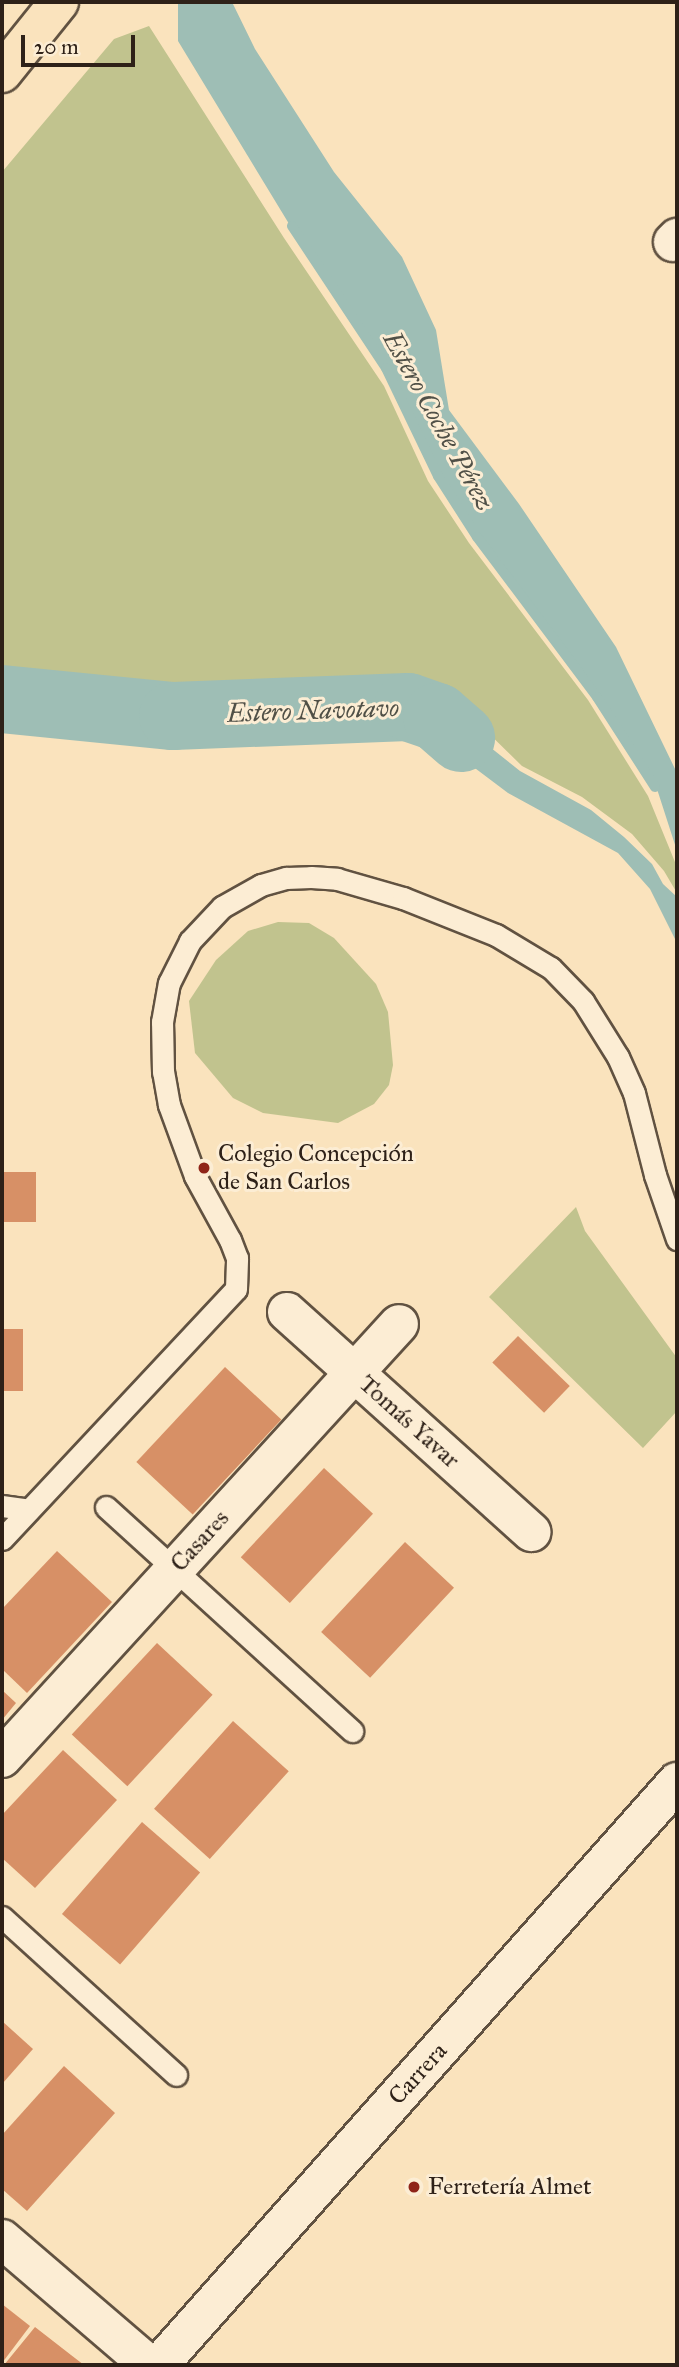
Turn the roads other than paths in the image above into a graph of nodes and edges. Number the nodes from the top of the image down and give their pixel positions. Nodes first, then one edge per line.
1 (60, 2) edge
2 (2, 73) edge
3 (677, 1239) edge
4 (287, 1312) dead end
5 (399, 1324) dead end
6 (353, 1372) junction
7 (2, 1506) edge
8 (106, 1507) dead end
9 (29, 1510) junction
10 (531, 1532) dead end
11 (2, 1539) edge
12 (174, 1569) junction
13 (352, 1731) dead end
14 (2, 1758) edge
15 (677, 1782) edge
16 (2, 1917) edge
17 (176, 2075) dead end
18 (2, 2239) edge
19 (149, 2365) edge
20 (159, 2365) edge

1 - 2 main road
3 - 9 lane
4 - 6 street, Tomás Yavar
5 - 6 street, Casares
6 - 10 street, Tomás Yavar
6 - 12 street, Casares
7 - 9 lane
8 - 12 lane
9 - 11 lane
12 - 13 lane
12 - 14 street, Casares
15 - 20 street, Carrera
16 - 17 lane
18 - 19 street

